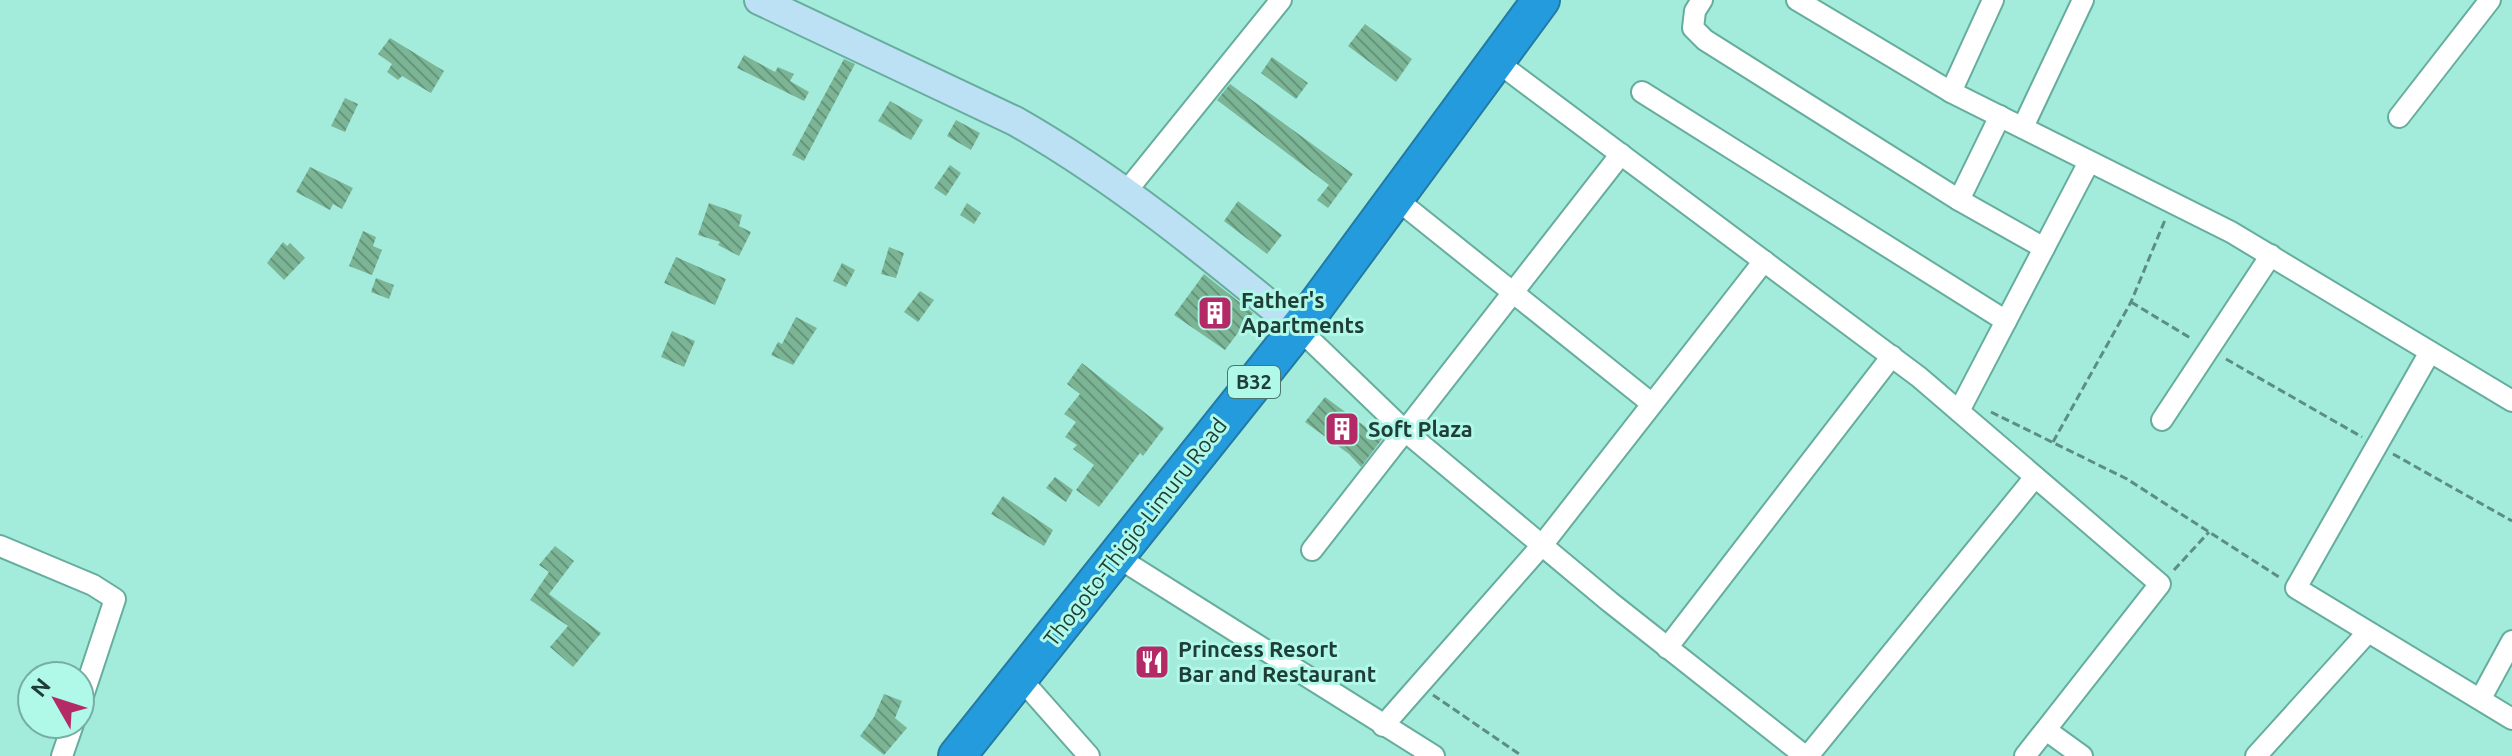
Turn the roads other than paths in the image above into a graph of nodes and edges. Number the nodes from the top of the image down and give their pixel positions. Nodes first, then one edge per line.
1 (759, 0) edge
2 (1281, 0) edge
3 (1541, 0) edge
4 (1702, 0) edge
5 (1797, 0) edge
6 (1993, 0) edge
7 (2083, 0) edge
8 (2490, 0) edge
9 (1496, 61) junction
10 (1642, 92) dead end
11 (1951, 92) junction
12 (2000, 116) junction
13 (2399, 117) dead end
14 (2023, 127) junction
15 (1621, 154) junction
16 (2089, 162) junction
17 (1125, 193) junction
18 (1395, 198) junction
19 (1959, 200) junction
20 (2044, 248) junction
21 (2271, 255) junction
22 (1764, 261) junction
23 (1511, 294) junction
24 (2006, 321) junction
25 (1298, 328) junction
26 (2430, 352) junction
27 (1892, 356) junction
28 (2512, 401) edge
29 (1651, 403) junction
30 (1962, 405) junction
31 (2162, 420) dead end
32 (1405, 431) junction
33 (2035, 477) junction
34 (1543, 544) junction
35 (0, 546) edge
36 (1312, 550) dead end
37 (1114, 555) junction
38 (2368, 632) junction
39 (2512, 641) edge
40 (1667, 648) junction
41 (95, 660) edge
42 (1020, 678) junction
43 (2481, 698) junction
44 (2512, 719) edge
45 (1383, 726) junction
46 (2046, 730) junction
47 (957, 756) edge
48 (1089, 756) edge
49 (1434, 756) edge
50 (1806, 756) edge
51 (2025, 756) edge
52 (2082, 756) edge
53 (2256, 756) edge

1 - 17 street
2 - 17 street
3 - 9 highway, Thogoto-Thigio-Limuru Road / B32
4 - 19 street
5 - 11 street
6 - 11 street
7 - 14 street
8 - 13 street
9 - 15 street
9 - 18 highway, Thogoto-Thigio-Limuru Road / B32
10 - 24 street
11 - 12 street
12 - 14 street
12 - 19 street
14 - 16 street
15 - 22 street
15 - 23 street
16 - 20 street
16 - 21 street
17 - 25 street
18 - 23 street
18 - 25 highway, Thogoto-Thigio-Limuru Road / B32
19 - 20 street
20 - 24 street
21 - 26 street
21 - 31 street
22 - 27 street
22 - 29 street
23 - 29 street
23 - 32 street
24 - 30 street
25 - 32 street
25 - 37 highway, Thogoto-Thigio-Limuru Road / B32
26 - 28 street
26 - 38 street
27 - 30 street
27 - 40 street
29 - 34 street
30 - 33 street
32 - 34 street
32 - 36 street
33 - 46 street
33 - 50 street
34 - 40 street
34 - 45 street
35 - 41 street
37 - 42 highway, Thogoto-Thigio-Limuru Road / B32
37 - 45 street
38 - 43 street
38 - 53 street
39 - 43 street
40 - 50 street
42 - 47 highway, Thogoto-Thigio-Limuru Road / B32
42 - 48 street
43 - 44 street
45 - 49 street
46 - 51 street
46 - 52 street

